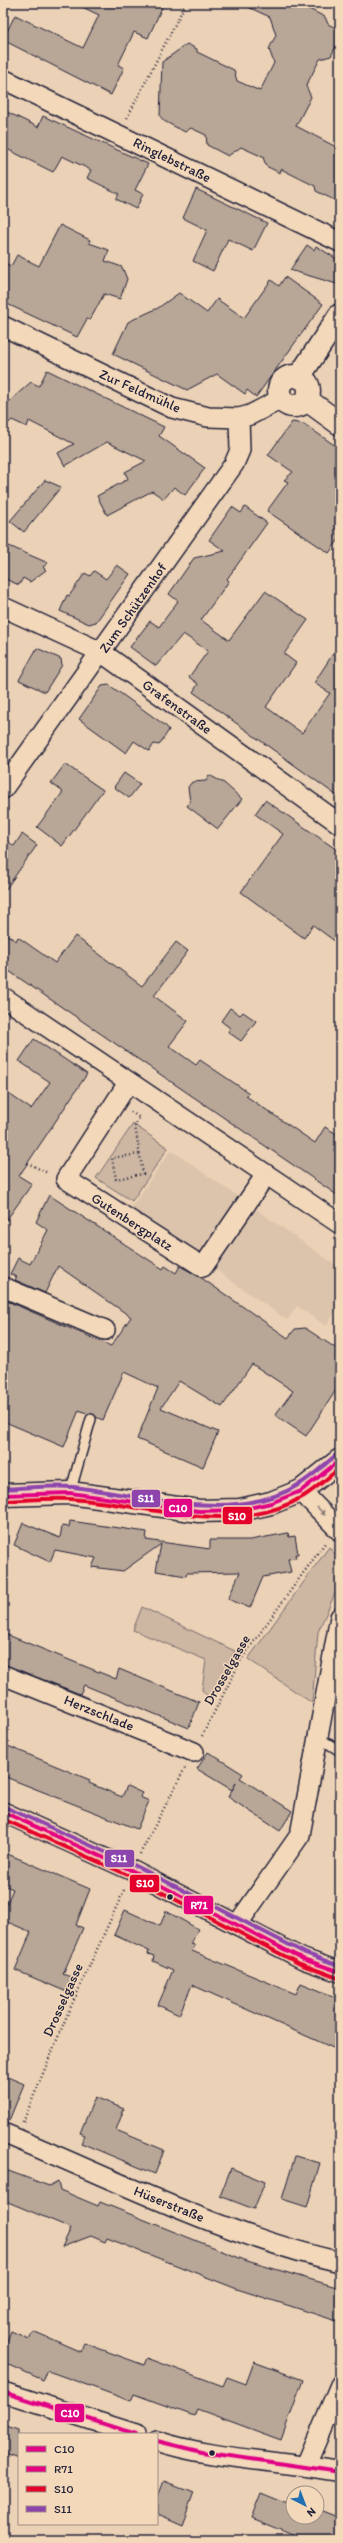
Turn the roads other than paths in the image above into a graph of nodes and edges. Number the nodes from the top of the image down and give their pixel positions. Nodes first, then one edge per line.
1 (3, 79) edge
2 (340, 242) edge
3 (340, 315) edge
4 (3, 326) edge
5 (299, 378) junction
6 (281, 399) junction
7 (306, 400) junction
8 (239, 418) junction
9 (340, 424) edge
10 (3, 607) edge
11 (101, 652) junction
12 (3, 789) edge
13 (340, 824) edge
14 (3, 997) edge
15 (128, 1083) junction
16 (265, 1176) junction
17 (340, 1224) edge
18 (3, 1287) edge
19 (105, 1330) dead end
20 (91, 1419) dead end
21 (340, 1460) edge
22 (301, 1491) junction
23 (70, 1493) junction
24 (3, 1495) edge
25 (338, 1529) edge
26 (340, 1617) edge
27 (3, 1674) edge
28 (319, 1738) junction
29 (340, 1751) edge
30 (194, 1752) road end
31 (3, 1812) edge
32 (237, 1925) junction
33 (340, 1972) edge
34 (9, 2136) edge
35 (340, 2262) edge
36 (340, 2385) edge
37 (3, 2392) edge
38 (133, 2433) edge
39 (158, 2441) edge
40 (306, 2465) junction
41 (340, 2472) edge

1 - 2 street, Ringlebstraße
3 - 5 street
4 - 8 street, Zur Feldmühle
5 - 6 street
5 - 7 street
6 - 7 street
6 - 8 street, Zur Feldmühle
7 - 9 street
8 - 11 street, Zum Schützenhof
10 - 11 street, Grafenstraße
11 - 12 street, Zum Schützenhof
11 - 13 street, Grafenstraße
14 - 15 street
15 - 16 street
15 - 16 street, Gutenbergplatz
16 - 17 street
18 - 19 street
20 - 23 lane
21 - 22 street
22 - 23 street
22 -> 25 street
23 - 24 street
26 - 28 street
27 - 30 street, Herzschlade
28 - 29 lane
28 - 32 street
31 - 32 street
32 - 33 street
34 - 35 street, Hüserstraße
36 - 40 street
37 - 38 street
39 - 40 street
40 - 41 street

